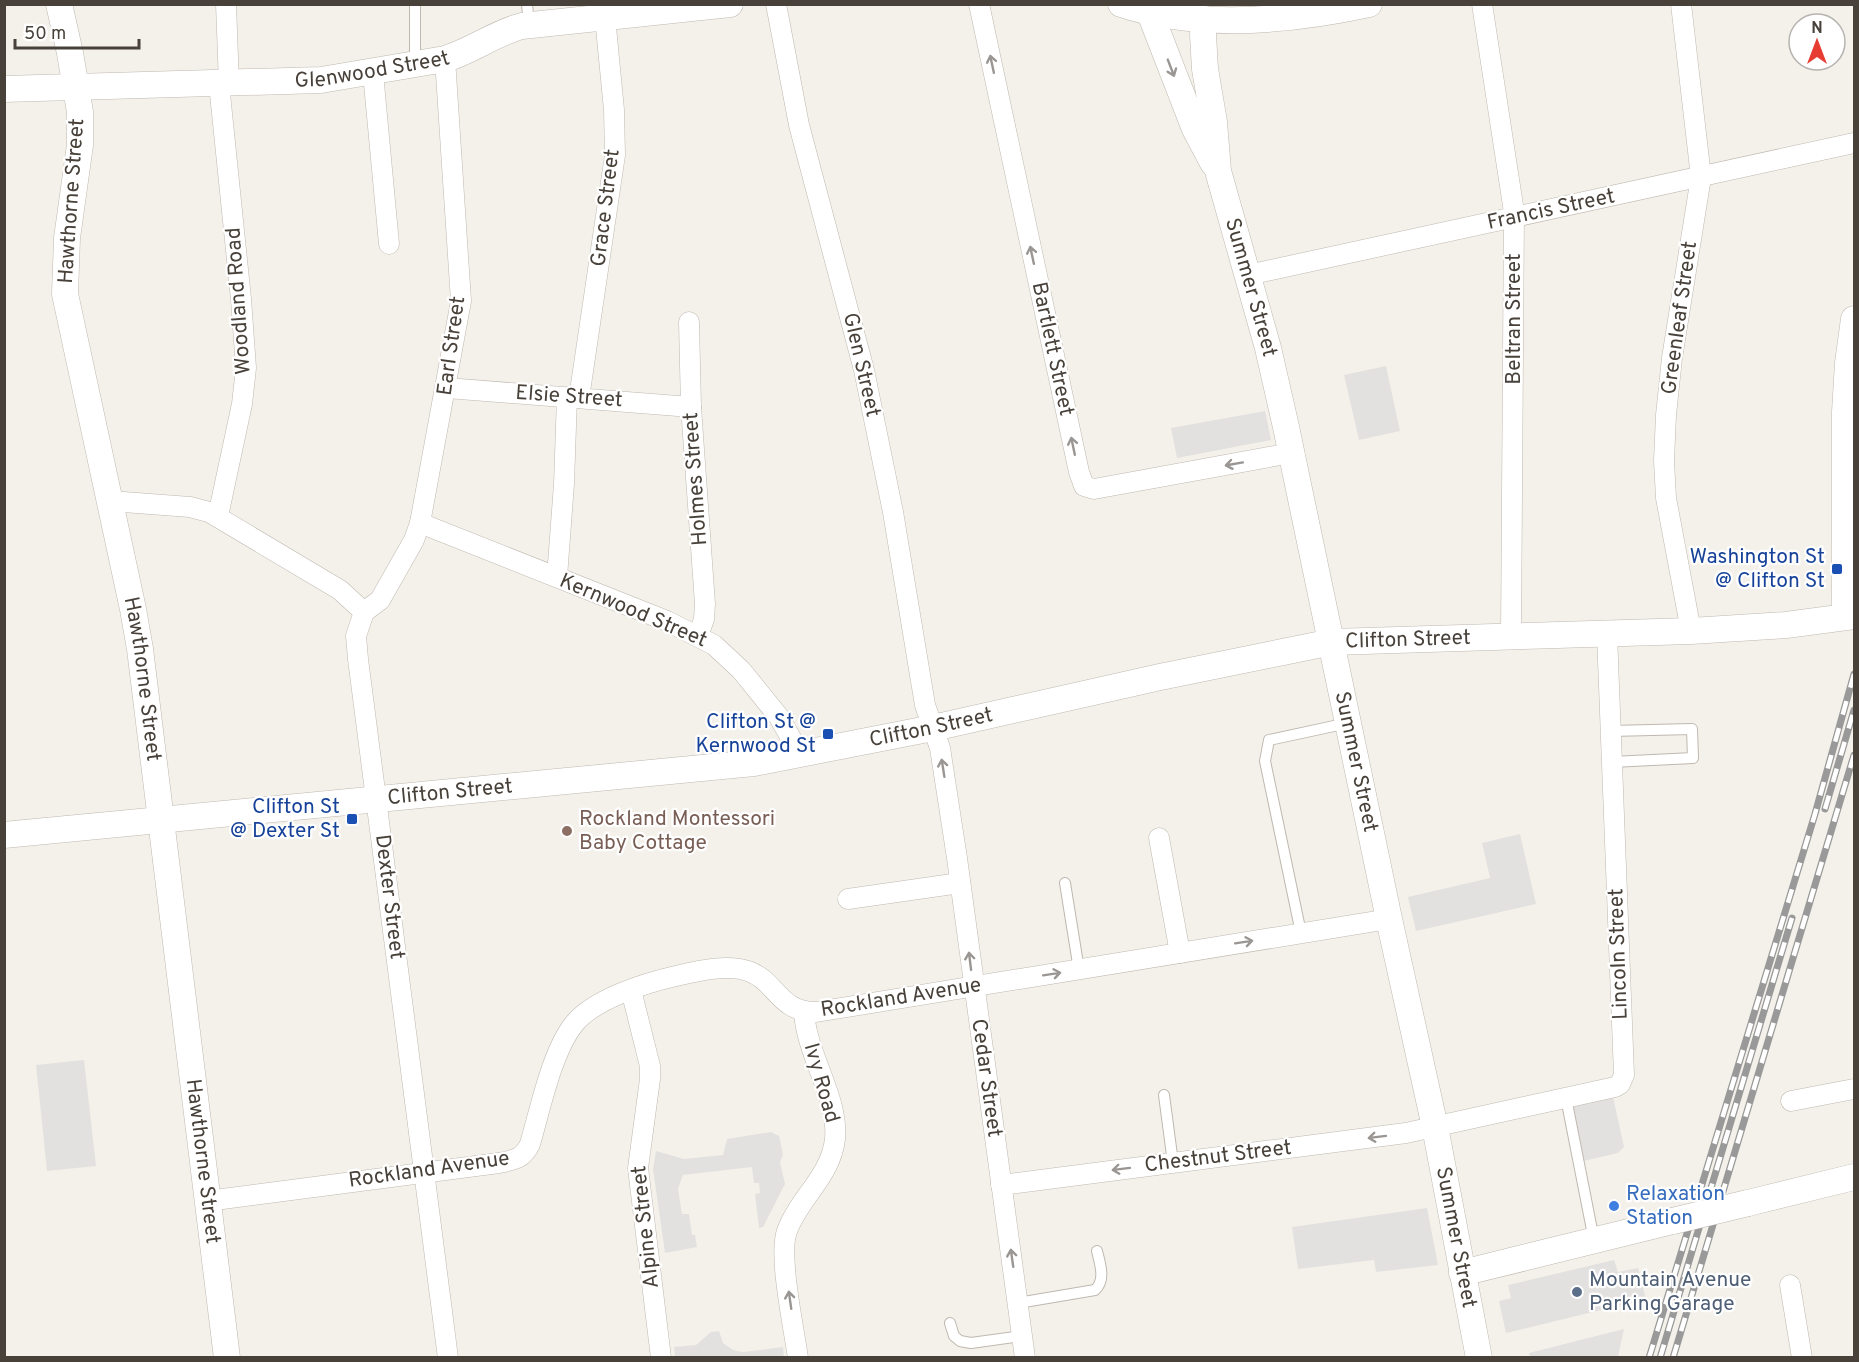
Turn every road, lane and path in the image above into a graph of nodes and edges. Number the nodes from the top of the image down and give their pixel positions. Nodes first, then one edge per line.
1 (59, 4) edge
2 (226, 4) edge
3 (415, 4) edge
4 (730, 4) edge
5 (776, 4) edge
6 (980, 4) edge
7 (1121, 4) edge
8 (1369, 4) edge
9 (1482, 4) edge
10 (1681, 4) edge
11 (1264, 11) edge
12 (1150, 13) junction
13 (528, 15) edge
14 (605, 17) junction
15 (1204, 19) junction
16 (445, 59) junction
17 (415, 63) junction
18 (373, 73) junction
19 (224, 84) junction
20 (75, 88) junction
21 (4, 89) edge
22 (1854, 143) edge
23 (1218, 171) junction
24 (1701, 177) junction
25 (1514, 218) junction
26 (389, 244) dead end
27 (1248, 275) junction
28 (1854, 319) edge
29 (689, 322) dead end
30 (447, 388) junction
31 (573, 397) junction
32 (691, 407) junction
33 (1291, 453) junction
34 (110, 501) junction
35 (218, 516) junction
36 (420, 523) junction
37 (556, 577) junction
38 (364, 612) junction
39 (1850, 616) edge
40 (1691, 631) junction
41 (1607, 634) junction
42 (698, 636) junction
43 (1511, 637) junction
44 (1332, 642) junction
45 (1348, 723) junction
46 (933, 728) junction
47 (1611, 731) junction
48 (801, 756) junction
49 (1612, 762) junction
50 (376, 800) junction
51 (161, 821) junction
52 (4, 835) edge
53 (1159, 838) dead end
54 (1065, 882) dead end
55 (960, 883) junction
56 (849, 899) dead end
57 (1389, 919) junction
58 (1301, 933) junction
59 (1180, 953) junction
60 (1079, 970) junction
61 (974, 987) junction
62 (631, 990) junction
63 (804, 1011) junction
64 (1854, 1089) edge
65 (1164, 1095) dead end
66 (1566, 1098) junction
67 (1791, 1101) dead end
68 (1435, 1126) junction
69 (1173, 1163) junction
70 (425, 1171) junction
71 (1854, 1177) edge
72 (1001, 1185) junction
73 (207, 1201) junction
74 (1594, 1240) junction
75 (1097, 1251) dead end
76 (1462, 1273) junction
77 (1790, 1285) dead end
78 (1018, 1303) junction
79 (950, 1323) dead end
80 (1022, 1336) junction
81 (227, 1358) edge
82 (448, 1358) edge
83 (661, 1358) edge
84 (798, 1358) edge
85 (1025, 1358) edge
86 (1479, 1358) edge
87 (1802, 1358) edge

1 - 20 street, Hawthorne Street
2 - 19 street, Woodland Road
3 - 17 lane
4 - 14 street, Glenwood Street
5 - 46 street, Glen Street
33 -> 6 street, Bartlett Street
7 - 12 street
8 - 11 street
9 - 25 street, Beltran Street
10 - 24 street, Greenleaf Street
11 - 15 street
12 - 15 street
12 -> 23 street, Summer Street
13 - 14 street, Glenwood Street
13 - 16 street, Glenwood Street
14 - 31 street, Grace Street
15 - 23 street, Summer Street
16 - 17 street, Glenwood Street
16 - 30 street, Earl Street
17 - 18 street, Glenwood Street
18 - 19 street, Glenwood Street
18 - 26 street
19 - 20 street, Glenwood Street
19 - 35 street, Woodland Road
20 - 21 street, Glenwood Street
20 - 34 street, Hawthorne Street
22 - 24 street, Francis Street
23 - 27 street, Summer Street
24 - 25 street, Francis Street
24 - 40 street, Greenleaf Street
25 - 27 street, Francis Street
25 - 43 street, Beltran Street
27 - 33 street, Summer Street
28 - 39 street
29 - 32 street, Holmes Street
30 - 31 street, Elsie Street
30 - 36 street, Earl Street
31 - 32 street, Elsie Street
31 - 37 street, Grace Street
32 - 42 street, Holmes Street
33 - 44 street, Summer Street
34 - 35 street
34 - 51 street, Hawthorne Street
35 - 38 street
36 - 37 street, Kernwood Street
36 - 38 street, Earl Street
37 - 42 street, Kernwood Street
38 - 50 street, Dexter Street
39 - 40 street, Clifton Street
40 - 41 street, Clifton Street
41 - 43 street, Clifton Street
41 - 47 street, Lincoln Street
42 - 48 street, Kernwood Street
43 - 44 street, Clifton Street
44 - 45 street, Summer Street
44 - 46 street, Clifton Street
45 - 57 street, Summer Street
45 - 58 lane
46 - 48 street, Clifton Street
55 -> 46 street, Cedar Street
47 - 49 street, Lincoln Street
47 - 49 lane
48 - 50 street, Clifton Street
49 - 66 street, Lincoln Street
50 - 51 street, Clifton Street
50 - 70 street, Dexter Street
51 - 52 street, Clifton Street
51 - 73 street, Hawthorne Street
53 - 59 street
54 - 60 lane
55 - 56 street
61 -> 55 street, Cedar Street
57 - 58 street, Rockland Avenue
57 - 68 street, Summer Street
59 -> 58 street, Rockland Avenue
59 - 60 street, Rockland Avenue
61 -> 60 street, Rockland Avenue
61 - 63 street, Rockland Avenue
61 - 72 street, Cedar Street
62 - 63 street, Rockland Avenue
62 - 70 street, Rockland Avenue
62 - 83 street, Alpine Street
84 -> 63 street, Ivy Road
64 - 67 street
65 - 69 lane
66 - 68 street, Lincoln Street
66 - 74 lane
68 -> 69 street, Chestnut Street
68 - 76 street, Summer Street
69 -> 72 street, Chestnut Street
70 - 73 street, Rockland Avenue
70 - 82 street, Dexter Street
71 - 74 street, bridge
78 -> 72 street, Cedar Street
73 - 81 street, Hawthorne Street
74 - 76 street
75 - 78 lane
76 - 86 street, Summer Street
77 - 87 street
78 - 80 street, Cedar Street
79 - 80 lane
80 - 85 street, Cedar Street

